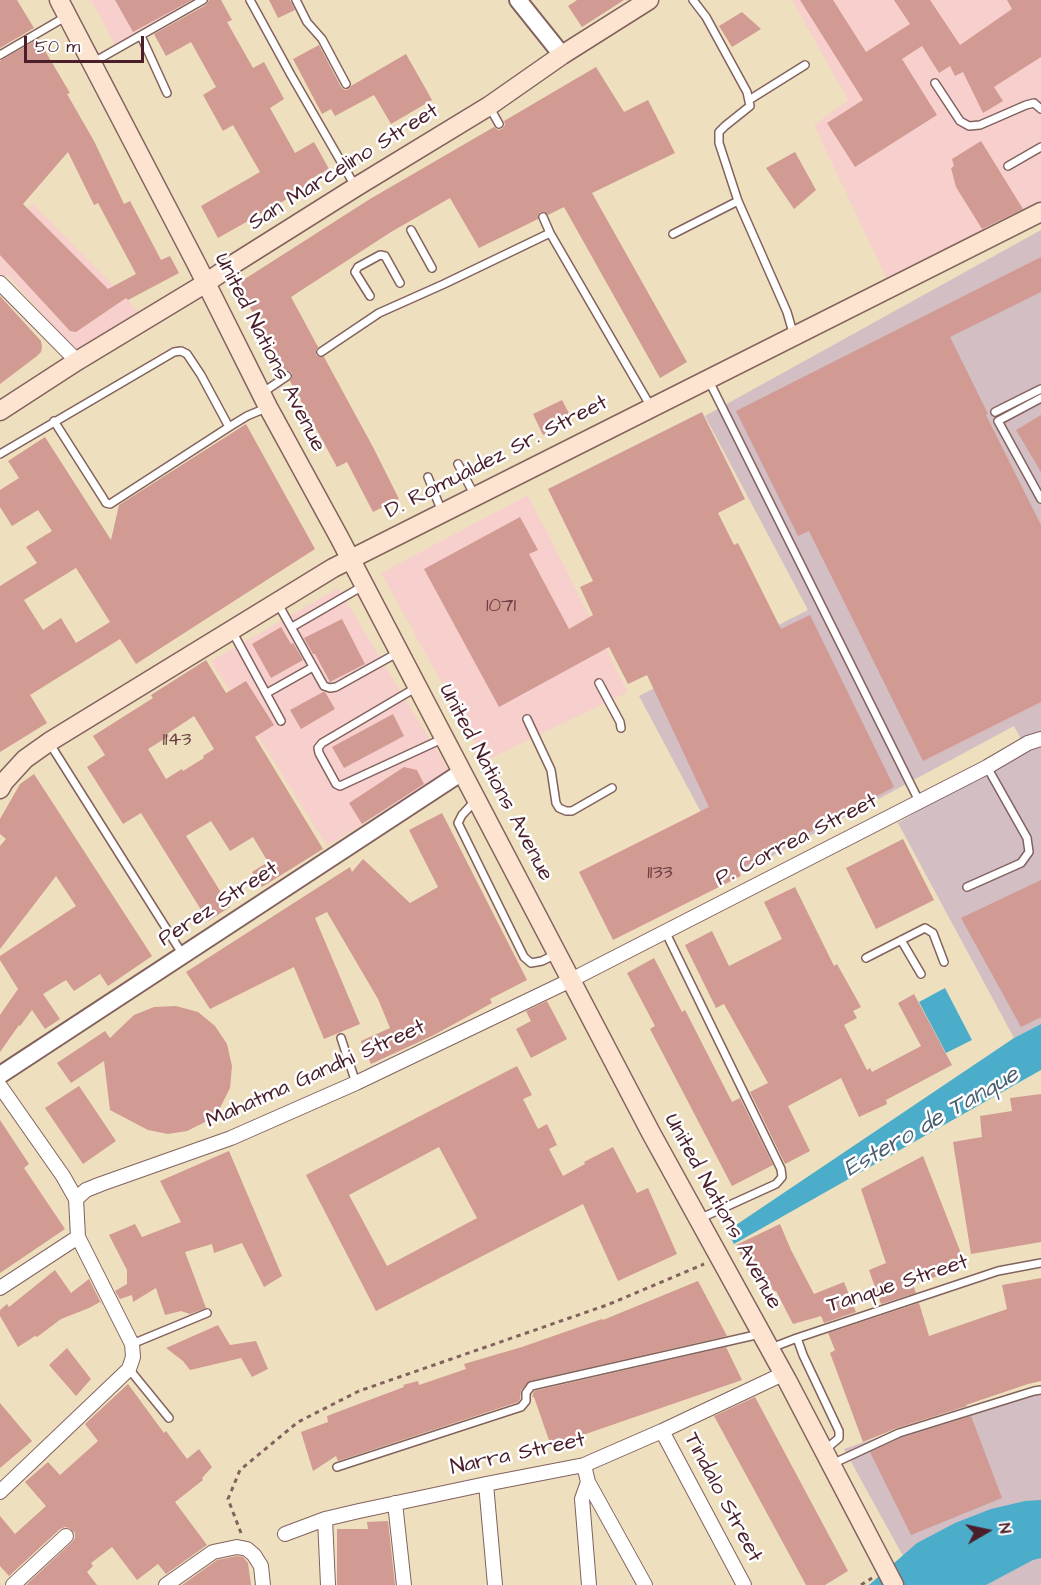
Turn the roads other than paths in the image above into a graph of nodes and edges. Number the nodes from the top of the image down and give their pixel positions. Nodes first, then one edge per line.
1 (203, 0) edge
2 (250, 0) edge
3 (296, 0) edge
4 (518, 0) edge
5 (649, 0) edge
6 (693, 0) edge
7 (63, 8) edge
8 (141, 36) junction
9 (0, 55) edge
10 (562, 56) junction
11 (92, 63) junction
12 (805, 65) dead end
13 (935, 83) dead end
14 (346, 84) dead end
15 (167, 93) dead end
16 (750, 100) junction
17 (489, 106) junction
18 (1041, 109) edge
19 (499, 124) dead end
20 (1041, 147) edge
21 (1008, 166) dead end
22 (356, 187) junction
23 (738, 201) junction
24 (1041, 212) edge
25 (543, 217) dead end
26 (411, 230) dead end
27 (550, 233) junction
28 (674, 234) dead end
29 (432, 268) dead end
30 (0, 283) edge
31 (206, 283) junction
32 (400, 283) dead end
33 (370, 296) dead end
34 (794, 336) junction
35 (321, 352) dead end
36 (77, 361) junction
37 (287, 376) dead end
38 (708, 379) junction
39 (1041, 389) edge
40 (1041, 398) edge
41 (265, 400) junction
42 (651, 407) junction
43 (0, 411) edge
44 (995, 412) dead end
45 (54, 421) junction
46 (229, 427) junction
47 (0, 454) edge
48 (458, 464) dead end
49 (428, 477) dead end
50 (475, 496) junction
51 (1041, 499) edge
52 (442, 512) junction
53 (350, 559) junction
54 (363, 586) junction
55 (277, 602) junction
56 (292, 627) junction
57 (231, 630) junction
58 (399, 652) junction
59 (313, 667) junction
60 (599, 683) dead end
61 (417, 687) junction
62 (267, 693) junction
63 (527, 719) dead end
64 (281, 721) dead end
65 (621, 728) dead end
66 (444, 738) junction
67 (1041, 739) edge
68 (49, 742) junction
69 (987, 767) junction
70 (462, 772) junction
71 (612, 788) dead end
72 (0, 789) edge
73 (476, 799) junction
74 (920, 801) junction
75 (967, 887) dead end
76 (665, 931) junction
77 (901, 940) junction
78 (557, 953) junction
79 (183, 955) junction
80 (866, 958) dead end
81 (944, 962) dead end
82 (921, 974) dead end
83 (571, 980) junction
84 (341, 1038) dead end
85 (0, 1075) edge
86 (356, 1083) junction
87 (0, 1086) edge
88 (76, 1199) junction
89 (698, 1220) junction
90 (78, 1237) junction
91 (1041, 1263) edge
92 (0, 1288) edge
93 (207, 1313) dead end
94 (797, 1338) junction
95 (765, 1341) junction
96 (132, 1344) junction
97 (129, 1369) junction
98 (783, 1374) junction
99 (1041, 1390) edge
100 (169, 1418) dead end
101 (662, 1431) junction
102 (828, 1457) junction
103 (584, 1465) junction
104 (337, 1467) dead end
105 (588, 1482) junction
106 (486, 1484) junction
107 (0, 1492) edge
108 (395, 1503) junction
109 (326, 1519) junction
110 (285, 1534) dead end
111 (66, 1536) dead end
112 (13, 1585) edge
113 (166, 1585) edge
114 (263, 1585) edge
115 (328, 1585) edge
116 (404, 1585) edge
117 (495, 1585) edge
118 (590, 1585) edge
119 (645, 1585) edge
120 (744, 1585) edge
121 (894, 1585) edge

1 - 8 lane
2 - 22 lane
3 - 14 lane
4 - 10 street
5 - 10 main road, San Marcelino Street
6 - 16 lane
7 - 9 lane
7 - 11 main road, United Nations Avenue
8 - 11 lane
8 - 15 lane
10 - 17 main road, San Marcelino Street
11 - 31 main road, United Nations Avenue
12 - 16 lane
13 - 18 lane
16 - 23 lane
17 - 19 lane
17 - 22 main road, San Marcelino Street
20 - 21 lane
22 - 31 main road, San Marcelino Street
23 - 28 lane
23 - 34 lane
24 - 34 main road, D. Romualdez Sr. Street
25 - 27 lane
26 - 29 lane
27 - 35 lane
27 - 42 lane
30 - 36 street
31 - 36 main road, San Marcelino Street
31 - 41 main road, United Nations Avenue
32 - 33 lane
34 - 38 main road, D. Romualdez Sr. Street
36 - 43 main road, San Marcelino Street
37 - 41 lane
38 - 42 main road, D. Romualdez Sr. Street
38 - 74 lane
39 - 44 lane
40 - 51 lane
41 - 46 lane
41 - 53 main road, United Nations Avenue
42 - 50 main road, D. Romualdez Sr. Street
45 - 46 lane
45 - 46 lane
45 - 47 lane
48 - 50 lane
49 - 52 lane
50 - 52 main road, D. Romualdez Sr. Street
52 - 53 main road, D. Romualdez Sr. Street
53 - 54 main road, United Nations Avenue
53 - 55 main road, D. Romualdez Sr. Street
54 - 56 lane
54 - 58 main road, United Nations Avenue
55 - 56 lane
55 - 57 main road, D. Romualdez Sr. Street
56 - 59 lane
57 - 62 lane
57 - 68 main road, D. Romualdez Sr. Street
58 - 59 lane
58 - 61 main road, United Nations Avenue
59 - 62 lane
60 - 65 lane
61 - 66 main road, United Nations Avenue
61 - 66 lane
62 - 64 lane
63 - 71 lane
66 - 70 main road, United Nations Avenue
67 - 69 street, P. Correa Street
68 - 72 main road, D. Romualdez Sr. Street
68 - 79 lane
69 - 74 street, P. Correa Street
69 - 75 lane
70 - 73 main road, United Nations Avenue
70 - 79 street, Perez Street
73 - 78 main road, United Nations Avenue
73 - 78 lane
74 - 76 street, P. Correa Street
76 - 83 street, P. Correa Street
76 - 89 lane
77 - 80 lane
77 - 81 lane
77 - 82 lane
78 - 83 main road, United Nations Avenue
79 - 85 street, Perez Street
83 - 86 street, Mahatma Gandhi Street
83 - 89 main road, United Nations Avenue
84 - 86 lane
86 - 88 street, Mahatma Gandhi Street
87 - 88 street
88 - 90 street
89 - 95 main road, United Nations Avenue
90 - 92 street
90 - 96 street
91 - 94 lane, Tanque Street
93 - 96 lane
94 - 95 lane, Tanque Street
94 - 102 lane
95 - 98 main road, United Nations Avenue
95 - 104 lane, Tanque Street
96 - 97 street
97 - 100 lane
97 - 107 street
98 - 101 street, Narra Street
98 - 102 main road, United Nations Avenue
99 - 102 lane
101 - 103 street, Narra Street
101 - 120 street, Tindalo Street
102 - 121 main road, United Nations Avenue
103 - 105 street
103 - 106 street, Narra Street
105 - 118 street
105 - 119 street
106 - 108 street, Narra Street
106 - 117 street
108 - 109 street, Narra Street
108 - 116 street
109 - 110 street, Narra Street
109 - 115 street
111 - 112 street
113 - 114 street

